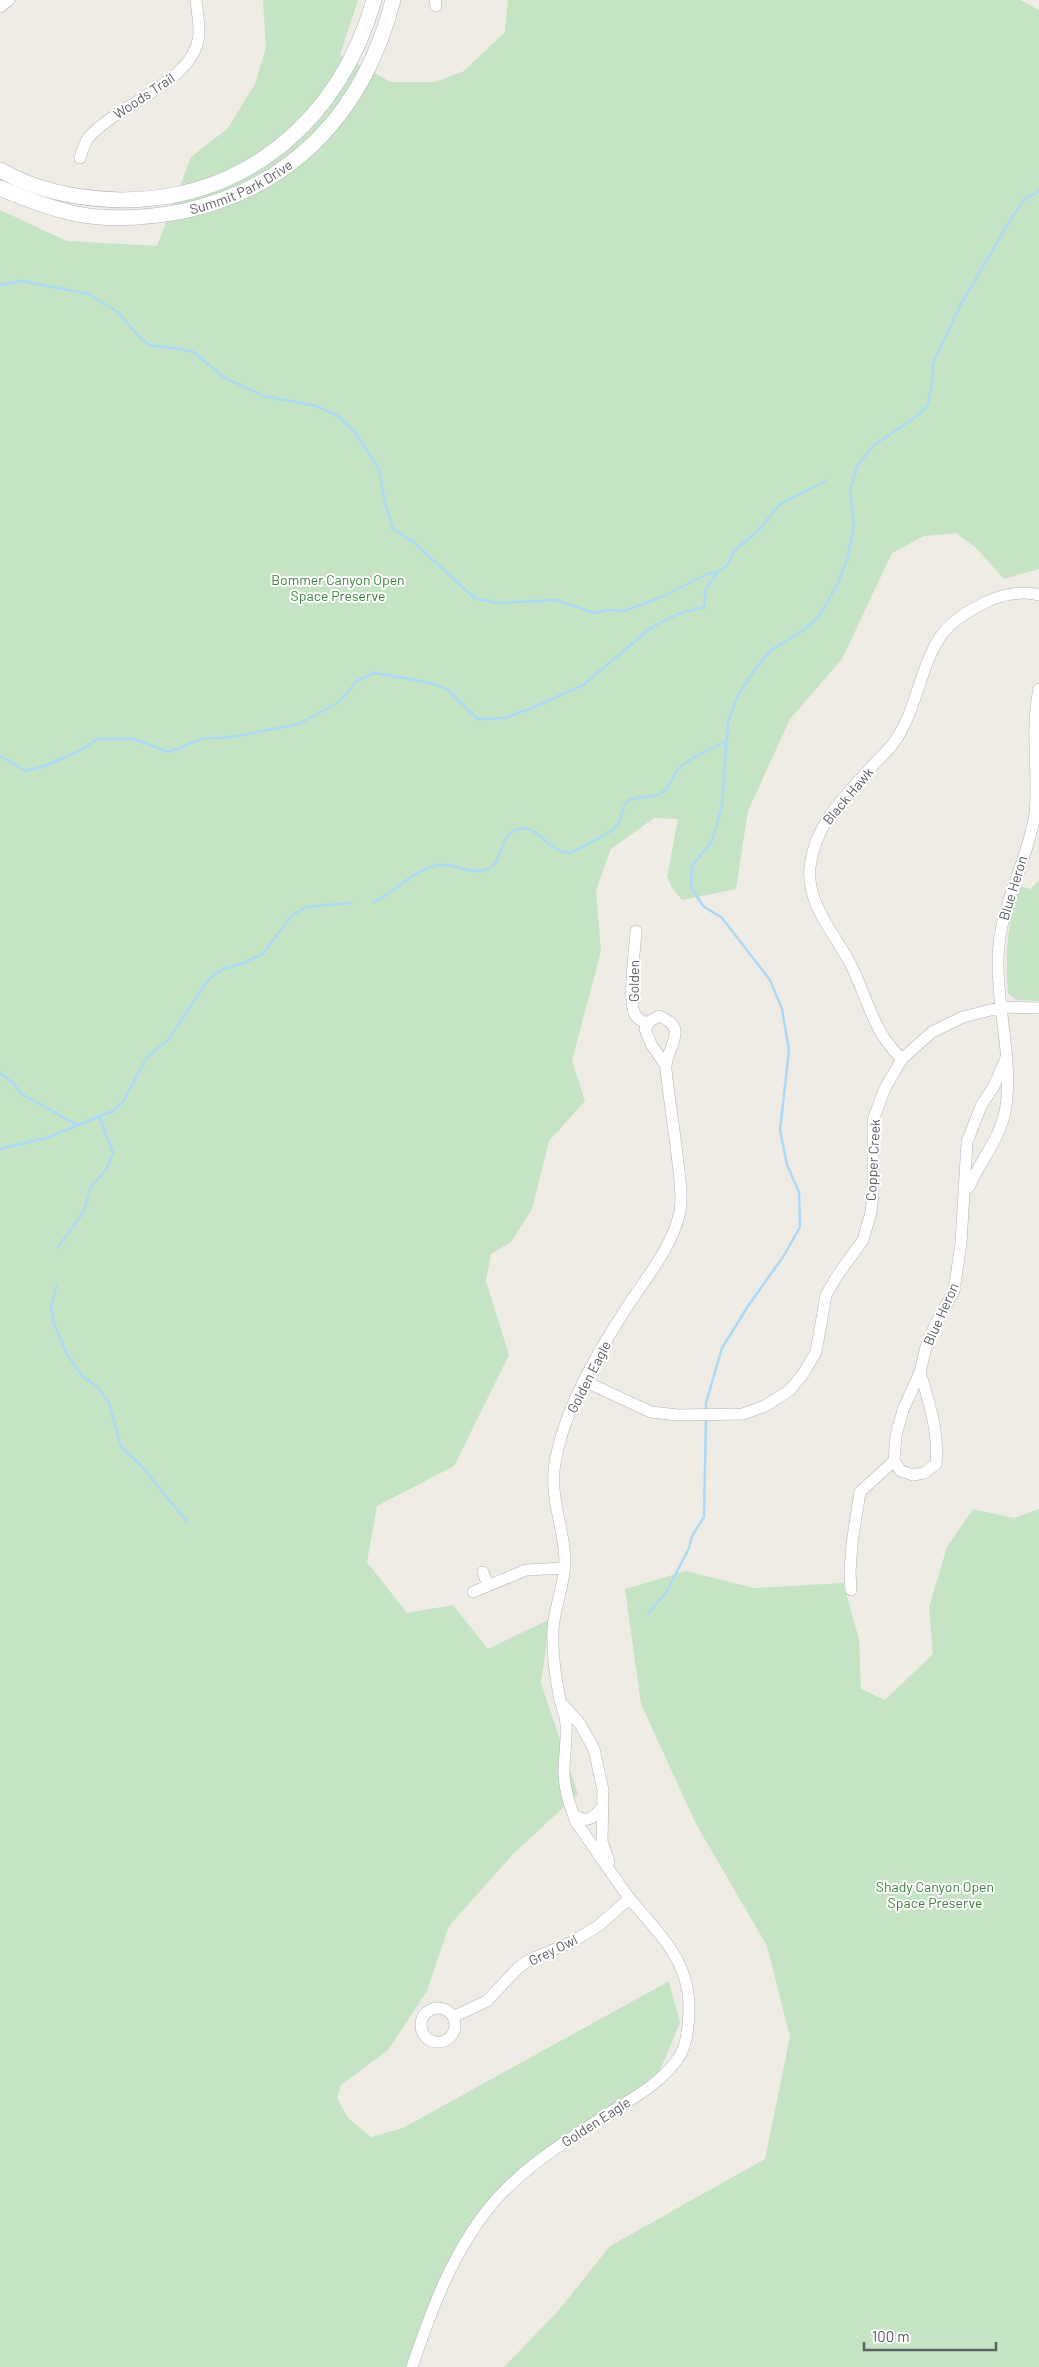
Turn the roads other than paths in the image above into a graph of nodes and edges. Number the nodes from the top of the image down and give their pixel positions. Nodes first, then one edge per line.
1 (9, 0) edge
2 (196, 0) edge
3 (374, 0) edge
4 (392, 0) edge
5 (0, 7) edge
6 (80, 158) dead end
7 (0, 170) edge
8 (0, 188) edge
9 (1039, 595) edge
10 (1039, 689) edge
11 (636, 931) dead end
12 (1002, 1006) junction
13 (1039, 1008) edge
14 (648, 1024) junction
15 (902, 1058) junction
16 (1006, 1058) junction
17 (666, 1066) junction
18 (965, 1195) junction
19 (920, 1372) junction
20 (584, 1381) junction
21 (894, 1461) junction
22 (564, 1568) junction
23 (483, 1572) dead end
24 (488, 1586) junction
25 (851, 1590) dead end
26 (473, 1592) dead end
27 (560, 1702) junction
28 (603, 1806) junction
29 (573, 1814) junction
30 (612, 1872) junction
31 (630, 1898) junction
32 (453, 2017) dead end
33 (412, 2367) edge

1 - 5 street
2 - 6 street, Woods Trail
3 - 7 street, Summit Park Drive
4 - 8 street, Summit Park Drive
9 - 15 street, Black Hawk
10 - 12 street, Blue Heron
11 - 14 street, Golden
12 - 13 street, Copper Creek
12 - 15 street, Copper Creek
12 - 16 street, Blue Heron
14 - 17 street, Golden Eagle
14 - 17 street, Golden Eagle
15 - 20 street, Copper Creek
16 - 18 street, Blue Heron
16 - 18 street, Blue Heron
17 - 20 street, Golden Eagle
18 - 19 street, Blue Heron
19 - 21 street, Blue Heron
19 - 21 street, Blue Heron
20 - 22 street, Golden Eagle
21 - 25 street
22 - 24 street
22 - 27 street, Golden Eagle
23 - 24 street
24 - 26 street
27 - 28 street, Golden Eagle
27 - 29 street, Golden Eagle
28 - 29 street
28 - 30 street, Golden Eagle
29 - 30 street, Golden Eagle
30 - 31 street, Golden Eagle
31 - 32 street, Grey Owl
31 - 33 street, Golden Eagle

